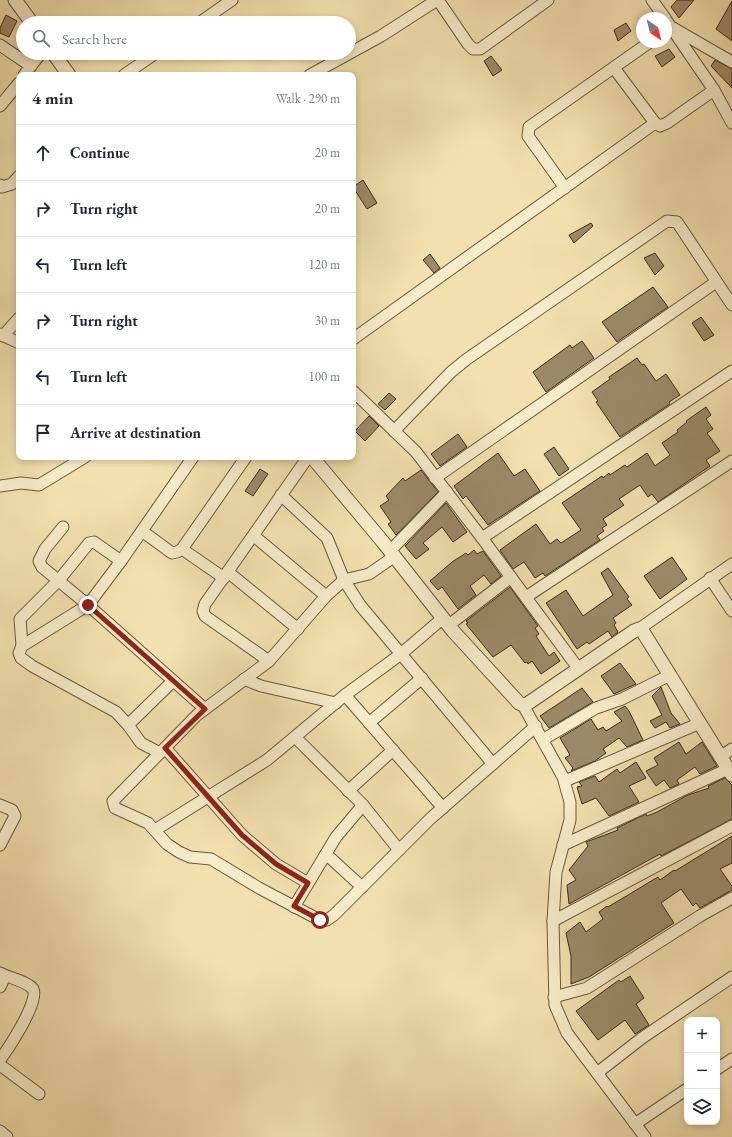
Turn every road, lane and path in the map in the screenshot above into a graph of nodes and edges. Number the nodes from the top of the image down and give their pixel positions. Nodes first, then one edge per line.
1 (15, 0) edge
2 (232, 0) edge
3 (437, 0) edge
4 (548, 0) edge
5 (657, 2) edge
6 (662, 12) edge
7 (27, 16) edge
8 (209, 16) edge
9 (672, 27) edge
10 (672, 31) edge
11 (0, 45) edge
12 (642, 48) edge
13 (356, 50) edge
14 (16, 56) edge
15 (22, 60) edge
16 (36, 60) edge
17 (58, 60) edge
18 (148, 60) edge
19 (337, 60) edge
20 (732, 62) edge
21 (31, 66) junction
22 (614, 68) junction
23 (26, 72) edge
24 (67, 72) edge
25 (133, 72) edge
26 (315, 72) edge
27 (16, 86) edge
28 (714, 90) junction
29 (0, 106) edge
30 (655, 123) junction
31 (732, 123) edge
32 (16, 178) edge
33 (0, 185) edge
34 (565, 188) junction
35 (716, 282) junction
36 (732, 305) edge
37 (16, 321) edge
38 (2, 335) edge
39 (356, 336) edge
40 (16, 342) edge
41 (732, 371) edge
42 (356, 394) edge
43 (394, 431) junction
44 (80, 460) edge
45 (191, 460) edge
46 (244, 460) edge
47 (306, 460) edge
48 (315, 460) edge
49 (732, 461) edge
50 (436, 478) junction
51 (0, 486) edge
52 (447, 492) junction
53 (281, 495) junction
54 (63, 527) dead end
55 (142, 531) junction
56 (254, 536) junction
57 (482, 538) junction
58 (182, 549) junction
59 (393, 554) junction
60 (121, 562) junction
61 (732, 564) edge
62 (226, 575) junction
63 (511, 577) junction
64 (710, 578) junction
65 (59, 580) junction
66 (344, 580) junction
67 (326, 596) junction
68 (526, 597) junction
69 (88, 605) junction
70 (732, 611) edge
71 (446, 621) junction
72 (298, 629) junction
73 (639, 629) junction
74 (22, 646) junction
75 (401, 654) junction
76 (269, 661) junction
77 (578, 668) junction
78 (670, 675) junction
79 (422, 678) junction
80 (244, 679) junction
81 (173, 681) junction
82 (345, 694) junction
83 (336, 703) junction
84 (523, 705) junction
85 (205, 709) junction
86 (369, 723) junction
87 (700, 723) junction
88 (128, 725) junction
89 (536, 726) junction
90 (295, 737) junction
91 (544, 739) junction
92 (732, 749) edge
93 (162, 750) junction
94 (393, 750) junction
95 (720, 757) junction
96 (492, 764) junction
97 (730, 772) edge
98 (565, 781) junction
99 (348, 791) junction
100 (207, 798) junction
101 (0, 805) edge
102 (363, 805) junction
103 (443, 808) junction
104 (732, 826) edge
105 (154, 830) junction
106 (0, 845) edge
107 (563, 845) junction
108 (399, 850) junction
109 (326, 854) junction
110 (308, 883) junction
111 (362, 887) junction
112 (732, 898) edge
113 (294, 906) junction
114 (553, 921) junction
115 (2, 974) edge
116 (732, 977) edge
117 (0, 987) edge
118 (554, 997) junction
119 (732, 1059) edge
120 (0, 1060) edge
121 (0, 1065) edge
122 (720, 1067) edge
123 (597, 1073) junction
124 (684, 1091) edge
125 (39, 1094) dead end
126 (635, 1124) junction
127 (645, 1137) edge

1 - 7 street
2 - 8 street
3 - 4 street
3 - 13 street
5 - 6 street
9 - 20 street
10 - 28 street
11 - 14 street
12 - 22 street
15 - 21 street
16 - 21 street
17 - 24 street
18 - 25 street
19 - 26 street
21 - 23 street
22 - 30 street
22 - 34 street
27 - 29 street
28 - 30 street
28 - 31 street
30 - 34 street
32 - 33 street
34 - 39 street
35 - 36 street
35 - 43 street
35 - 50 street
37 - 38 street
38 - 40 street
41 - 57 street
42 - 43 street
43 - 50 street
44 - 51 street
45 - 55 street
46 - 58 street
47 - 53 street
48 - 59 street
49 - 68 street
50 - 52 street
52 - 57 street
52 - 59 street
53 - 56 street
53 - 66 street
54 - 65 street
55 - 58 street
55 - 60 street
56 - 62 street
56 - 67 street
57 - 63 street
58 - 62 street
59 - 66 street
59 - 71 street
60 - 65 street
60 - 69 street
61 - 64 street
62 - 72 street
62 - 76 street
63 - 68 street
63 - 71 street
64 - 70 street
64 - 73 street
65 - 69 street
65 - 74 street
66 - 67 street
66 - 75 street
67 - 72 street
68 - 77 street
69 - 74 street
69 - 81 street
71 - 75 street
71 - 84 street
72 - 76 street
73 - 77 street
73 - 78 street
74 - 88 street
75 - 79 street
75 - 82 street
76 - 80 street
77 - 84 street
78 - 87 street
78 - 91 street
79 - 86 street
79 - 96 street
80 - 83 street
80 - 85 street
81 - 85 street
81 - 88 street
82 - 83 street
82 - 86 street
83 - 90 street
84 - 89 street
85 - 93 street
86 - 94 street
87 - 95 street
87 - 98 street
88 - 93 street
89 - 91 street
89 - 96 street
90 - 99 street
90 - 100 street
91 - 98 street
92 - 95 street
93 - 100 street
93 - 105 street
94 - 99 street
94 - 103 street
95 - 97 street
96 - 103 street
97 - 107 street
98 - 107 street
99 - 102 street
100 - 105 street
100 - 110 street
101 - 106 street
102 - 108 street
102 - 109 street
103 - 108 street
104 - 114 street
105 - 113 street
107 - 114 street
108 - 111 street
109 - 110 street
109 - 111 street
110 - 113 street
111 - 113 street
112 - 118 street
114 - 118 street
115 - 117 street
115 - 120 street
116 - 123 street
118 - 123 street
119 - 122 street
121 - 125 street
123 - 126 street
124 - 126 street
126 - 127 street

